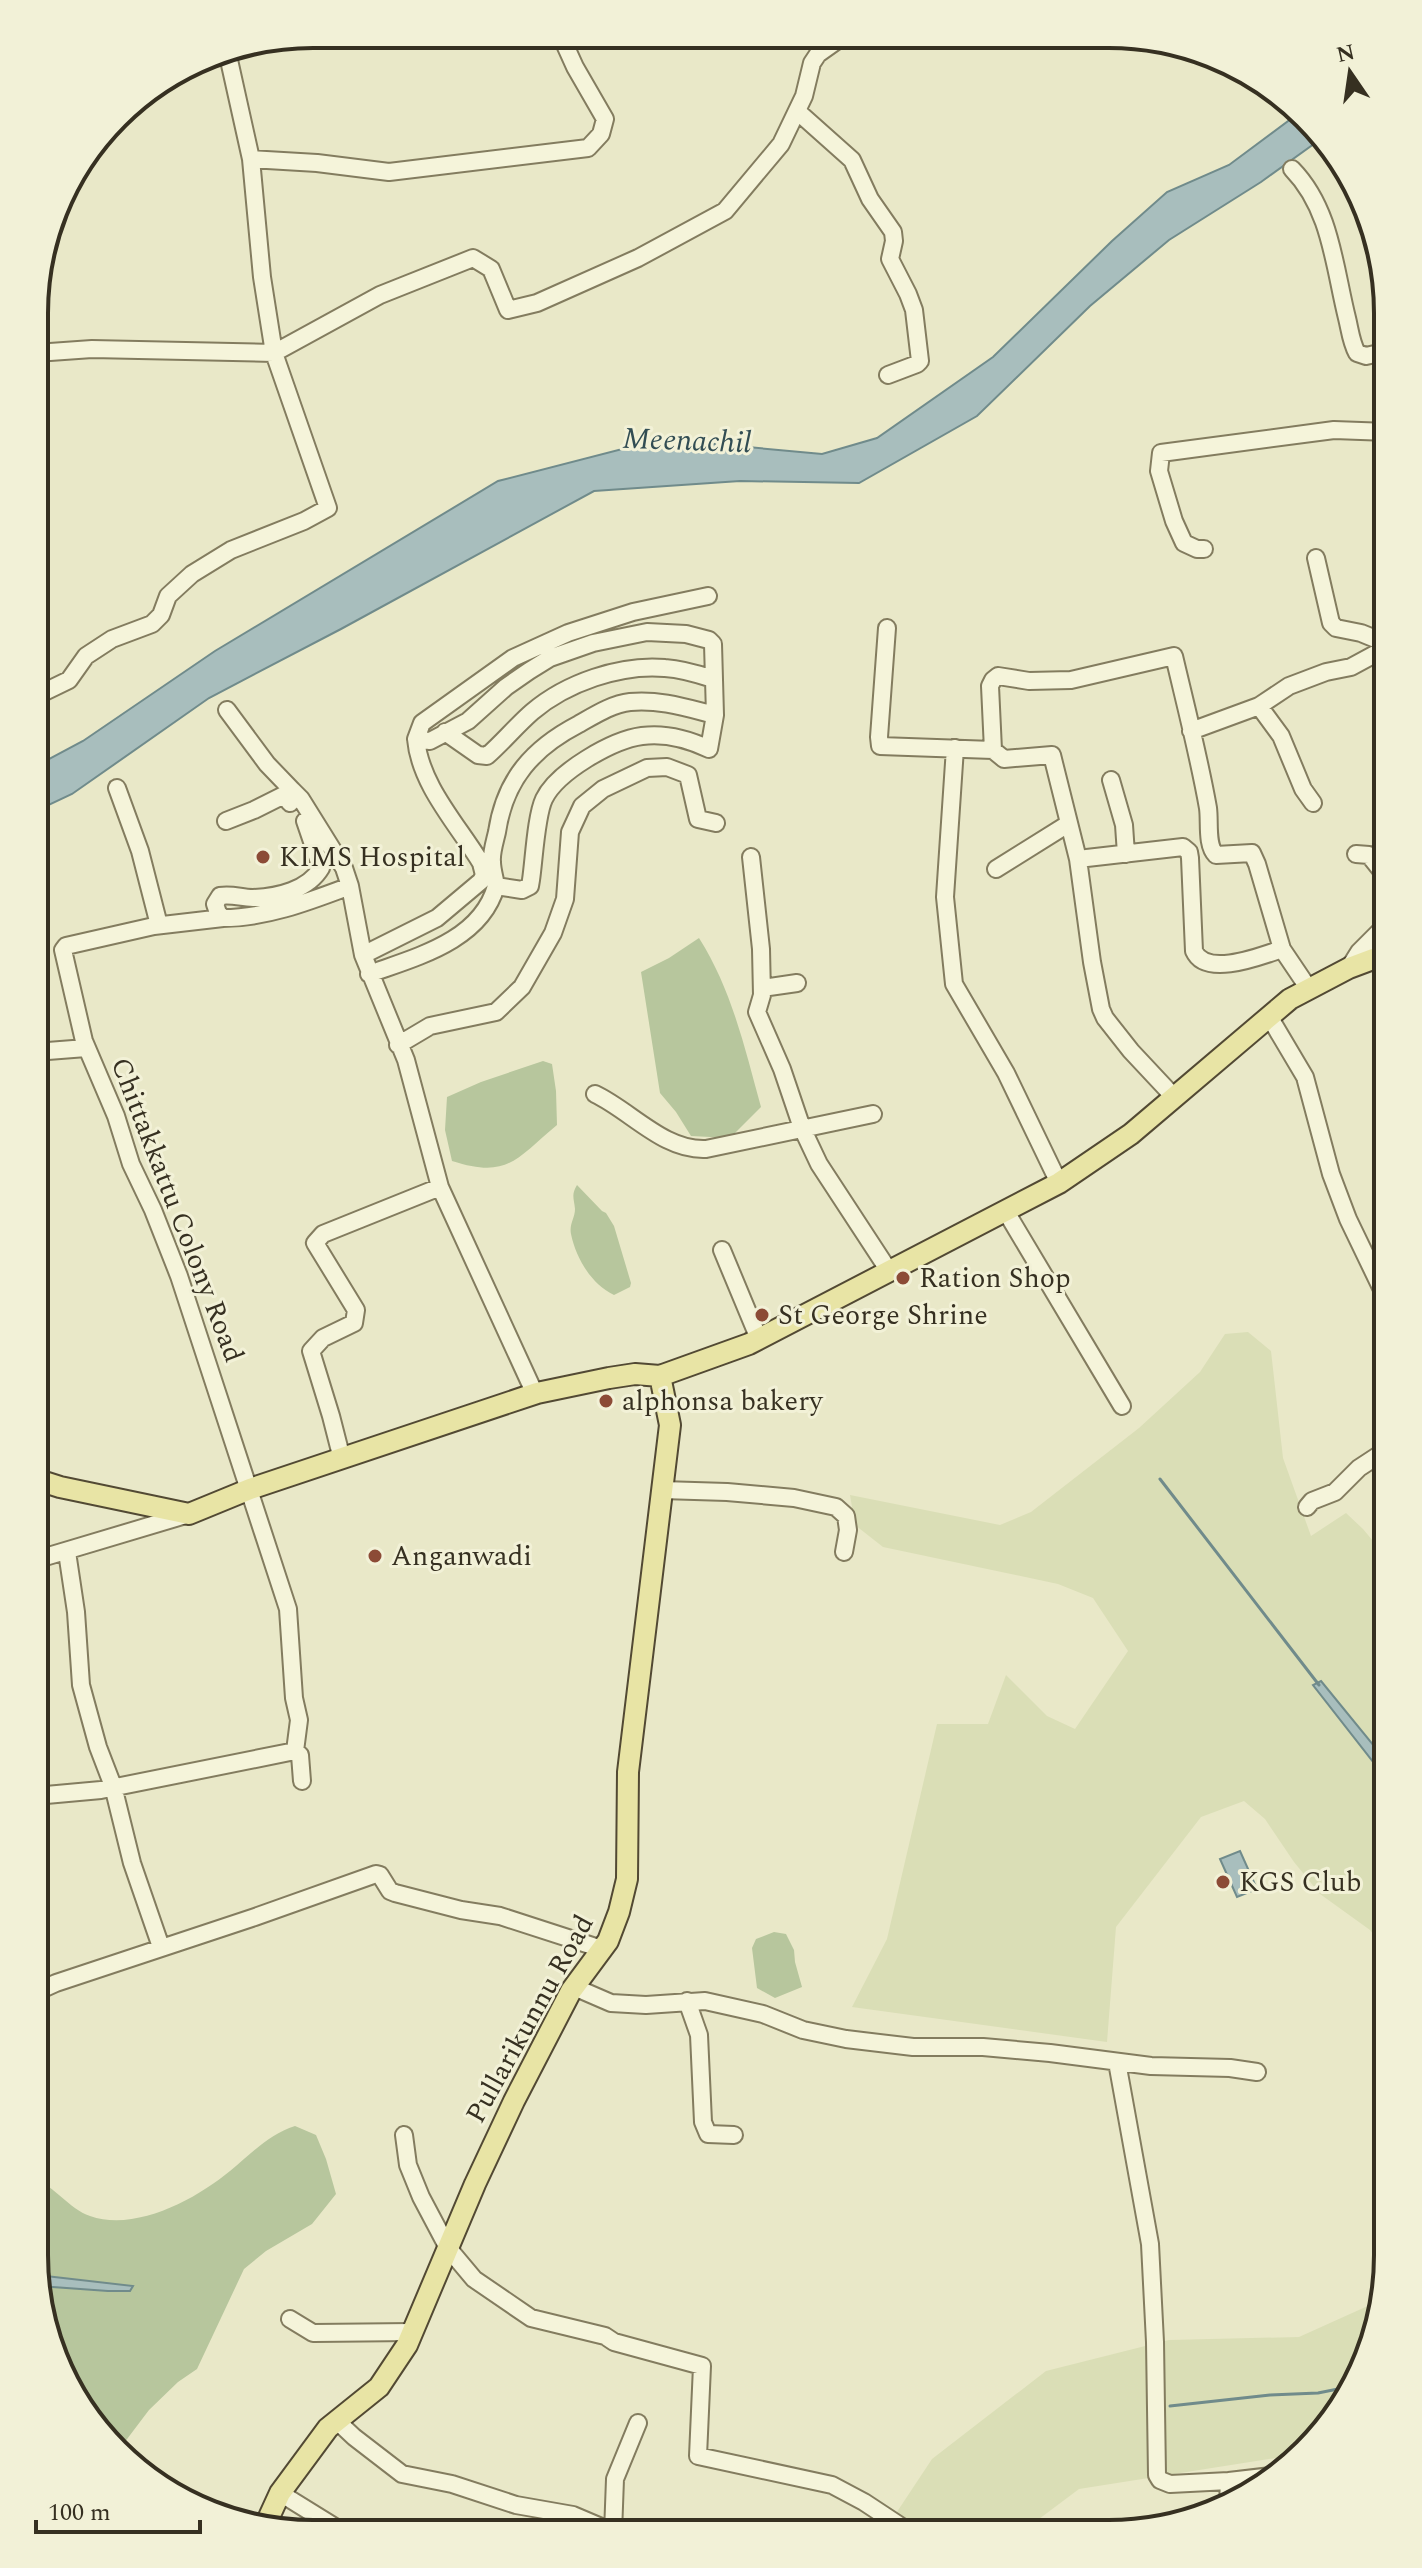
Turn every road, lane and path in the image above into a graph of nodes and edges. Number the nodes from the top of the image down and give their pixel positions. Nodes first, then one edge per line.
1 (566, 48) edge
2 (826, 48) edge
3 (229, 62) edge
4 (797, 111) junction
5 (251, 159) junction
6 (1292, 169) dead end
7 (48, 352) edge
8 (274, 353) junction
9 (1374, 354) edge
10 (888, 375) dead end
11 (1374, 431) edge
12 (1204, 549) dead end
13 (1316, 558) dead end
14 (708, 596) dead end
15 (887, 628) dead end
16 (1374, 639) edge
17 (1374, 653) edge
18 (713, 679) junction
19 (48, 690) edge
20 (1259, 706) junction
21 (227, 710) dead end
22 (715, 715) junction
23 (1191, 731) junction
24 (445, 732) junction
25 (423, 740) junction
26 (955, 748) junction
27 (993, 750) junction
28 (1111, 780) dead end
29 (117, 788) dead end
30 (288, 792) junction
31 (1313, 803) dead end
32 (226, 821) dead end
33 (716, 823) dead end
34 (1068, 824) junction
35 (1186, 848) junction
36 (1211, 850) junction
37 (1126, 854) junction
38 (1356, 854) dead end
39 (751, 857) dead end
40 (1078, 859) junction
41 (1374, 861) edge
42 (492, 863) junction
43 (996, 869) dead end
44 (350, 886) junction
45 (496, 886) junction
46 (223, 918) junction
47 (159, 925) junction
48 (1374, 937) edge
49 (1282, 949) junction
50 (363, 955) junction
51 (1374, 959) edge
52 (1349, 968) junction
53 (369, 974) junction
54 (797, 983) dead end
55 (762, 988) junction
56 (1309, 989) junction
57 (1270, 1018) junction
58 (398, 1045) junction
59 (86, 1048) junction
60 (48, 1051) edge
61 (595, 1094) dead end
62 (1175, 1098) junction
63 (873, 1114) dead end
64 (802, 1128) junction
65 (1059, 1183) junction
66 (440, 1187) junction
67 (1005, 1210) junction
68 (722, 1250) dead end
69 (889, 1271) junction
70 (1374, 1275) edge
71 (759, 1339) junction
72 (660, 1376) junction
73 (535, 1394) junction
74 (1122, 1406) dead end
75 (342, 1459) junction
76 (1373, 1459) edge
77 (48, 1483) edge
78 (250, 1489) junction
79 (662, 1490) junction
80 (1307, 1507) dead end
81 (189, 1514) junction
82 (67, 1552) junction
83 (844, 1552) dead end
84 (48, 1557) edge
85 (295, 1751) junction
86 (302, 1781) dead end
87 (113, 1786) junction
88 (48, 1794) edge
89 (161, 1947) junction
90 (602, 1949) junction
91 (48, 1987) edge
92 (574, 1987) junction
93 (687, 2001) junction
94 (1117, 2062) junction
95 (1257, 2072) dead end
96 (404, 2135) dead end
97 (734, 2135) dead end
98 (448, 2248) junction
99 (290, 2319) dead end
100 (413, 2332) junction
101 (337, 2421) junction
102 (638, 2423) dead end
103 (1249, 2479) edge
104 (1229, 2481) junction
105 (1229, 2490) edge
106 (280, 2493) junction
107 (269, 2516) edge
108 (324, 2520) edge
109 (585, 2520) edge
110 (613, 2520) edge
111 (891, 2520) edge

1 - 5 street
2 - 4 street
3 - 5 street
4 - 8 street
4 - 10 street
5 - 8 street
6 - 9 street
7 - 8 street
8 - 19 street
11 - 12 street
13 - 16 street
14 - 25 street
15 - 26 street
17 - 20 street
18 - 22 street
18 - 24 street
18 - 24 street
20 - 23 street
20 - 31 street
21 - 30 street
22 - 42 street
22 - 45 street
23 - 27 street
23 - 36 street
24 - 25 street
25 - 42 street
25 - 50 street
26 - 27 street
26 - 65 street
27 - 34 street
28 - 37 street
29 - 47 street
30 - 32 street
30 - 44 street
30 - 46 street
33 - 58 street
34 - 40 street
34 - 43 street
35 - 36 street
35 - 37 street
35 - 49 street
36 - 49 street
37 - 40 street
38 - 41 street
39 - 55 street
40 - 62 street
42 - 45 street
44 - 46 street
44 - 50 street
45 - 53 street
46 - 47 street
47 - 59 street, Chittakkattu Colony Road
48 - 52 street
49 - 56 street
50 - 53 street
51 - 52 main road
52 - 56 main road
53 - 58 street
54 - 55 street
55 - 64 street
56 - 57 main road
57 - 62 main road
57 - 70 street
58 - 66 street
59 - 60 street
59 - 78 street, Chittakkattu Colony Road
61 - 64 street
62 - 65 main road
63 - 64 street
64 - 69 street
65 - 67 main road
66 - 73 street
66 - 75 street
67 - 69 main road
67 - 74 street
68 - 71 street
69 - 71 main road
71 - 72 main road
72 - 73 main road
72 - 79 main road, Pullarikunnu Road
73 - 75 main road
75 - 78 main road
76 - 80 street
77 - 81 main road
78 - 81 main road
78 - 85 street, Chittakkattu Colony Road
79 - 83 street
79 - 90 main road, Pullarikunnu Road
81 - 82 street
82 - 84 street
82 - 87 street
85 - 86 street, Chittakkattu Colony Road
85 - 87 street
87 - 88 street
87 - 89 street
89 - 90 street
89 - 91 street
90 - 92 main road, Pullarikunnu Road
92 - 93 street
92 - 98 main road, Pullarikunnu Road
93 - 94 street
93 - 97 street
94 - 95 street
94 - 104 street
96 - 98 street
98 - 100 main road, Pullarikunnu Road
98 - 111 street
99 - 100 street
100 - 101 main road, Pullarikunnu Road
101 - 106 main road, Pullarikunnu Road
101 - 109 street
102 - 110 street
103 - 104 street
104 - 105 street
106 - 107 main road, Pullarikunnu Road
106 - 108 street

